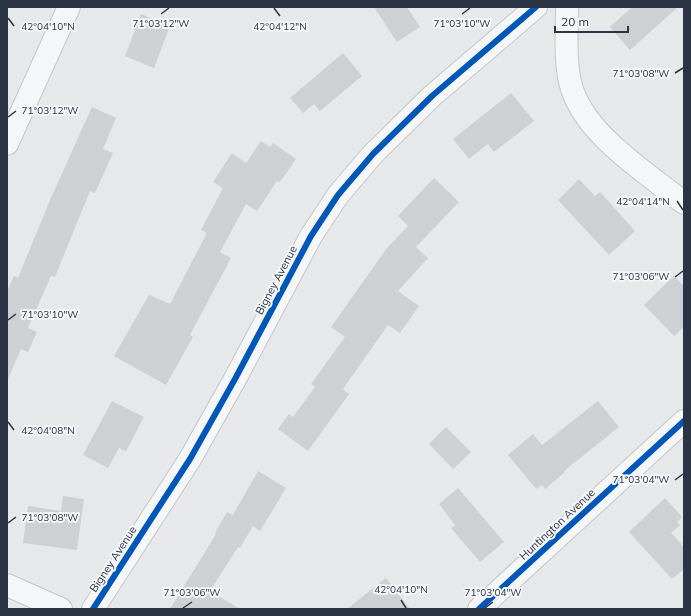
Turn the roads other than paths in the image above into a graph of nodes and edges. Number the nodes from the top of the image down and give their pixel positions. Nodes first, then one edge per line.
1 (69, 7) edge
2 (536, 7) edge
3 (568, 7) edge
4 (7, 144) edge
5 (684, 203) edge
6 (684, 421) edge
7 (7, 585) edge
8 (61, 609) edge
9 (93, 609) edge
10 (479, 609) edge

1 - 4 street
2 - 9 street, Bigney Avenue
3 - 5 street
6 - 10 street, Huntington Avenue
7 - 8 street

